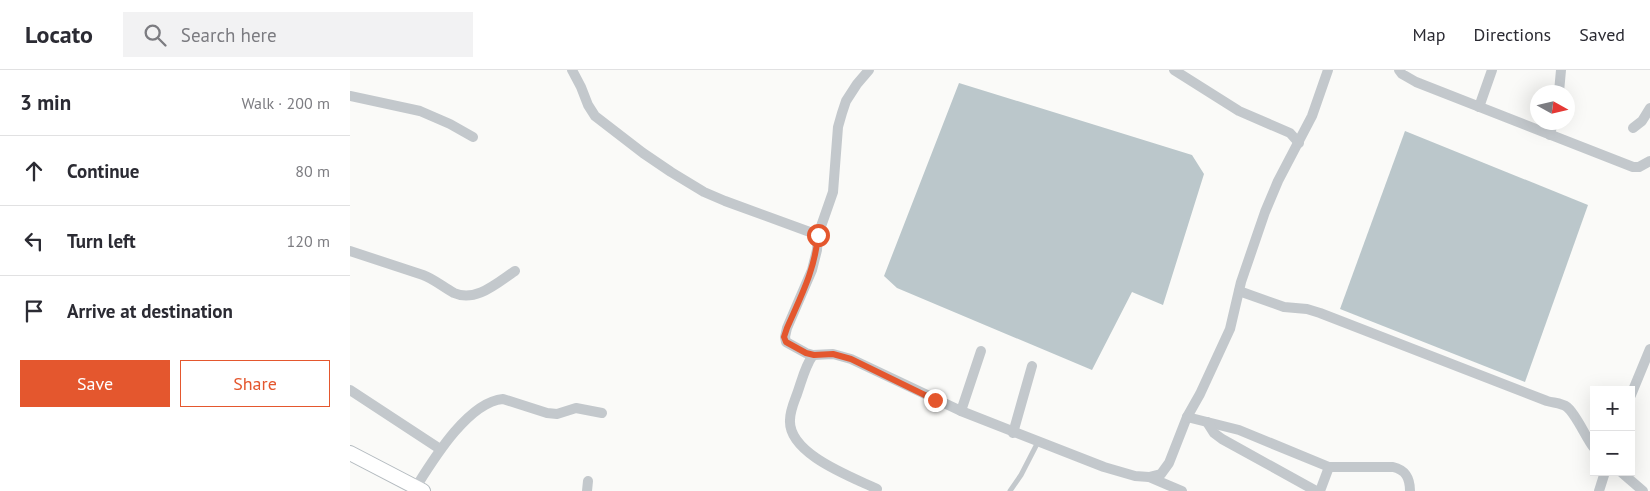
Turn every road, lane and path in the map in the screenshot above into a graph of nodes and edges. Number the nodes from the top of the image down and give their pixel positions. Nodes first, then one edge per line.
1 (572, 70) edge
2 (869, 70) edge
3 (1174, 70) edge
4 (1328, 70) edge
5 (1399, 70) edge
6 (1492, 70) edge
7 (1561, 70) edge
8 (1560, 85) edge
9 (350, 96) edge
10 (1480, 107) junction
11 (1650, 108) edge
12 (1633, 128) dead end
13 (1551, 130) edge
14 (1550, 135) junction
15 (473, 137) dead end
16 (1299, 143) junction
17 (1650, 161) edge
18 (818, 235) junction
19 (350, 250) edge
20 (515, 271) dead end
21 (1239, 291) junction
22 (981, 351) dead end
23 (1649, 353) edge
24 (814, 355) junction
25 (1032, 366) dead end
26 (1635, 386) edge
27 (350, 390) edge
28 (961, 412) junction
29 (602, 413) dead end
30 (1187, 417) junction
31 (1207, 422) junction
32 (1013, 433) junction
33 (1038, 442) junction
34 (1590, 442) edge
35 (440, 449) junction
36 (350, 453) edge
37 (1329, 467) junction
38 (1603, 476) edge
39 (1626, 476) edge
40 (1149, 477) junction
41 (877, 488) dead end
42 (419, 489) edge
43 (1010, 491) edge
44 (1182, 491) edge
45 (1316, 491) edge
46 (1320, 491) edge
47 (1410, 491) edge
48 (1599, 491) edge
49 (1643, 491) edge

1 - 18 street
2 - 18 street
3 - 16 street
4 - 16 street
5 - 10 street
6 - 10 street
7 - 8 street
9 - 15 street
10 - 14 street
11 - 12 street
13 - 14 street
14 - 17 street
16 - 21 street
18 - 24 street
19 - 20 street
21 - 30 street
21 - 34 street
22 - 28 street
23 - 26 street
24 - 28 street
24 - 41 street
25 - 32 street
27 - 35 street
28 - 32 street
29 - 35 street
30 - 31 street
30 - 40 street
31 - 37 street
31 - 45 street
32 - 33 street
33 - 40 street
33 - 43 lane
35 - 42 street
36 - 42 street
37 - 46 street
37 - 47 street
38 - 48 street
39 - 49 street
40 - 44 street

